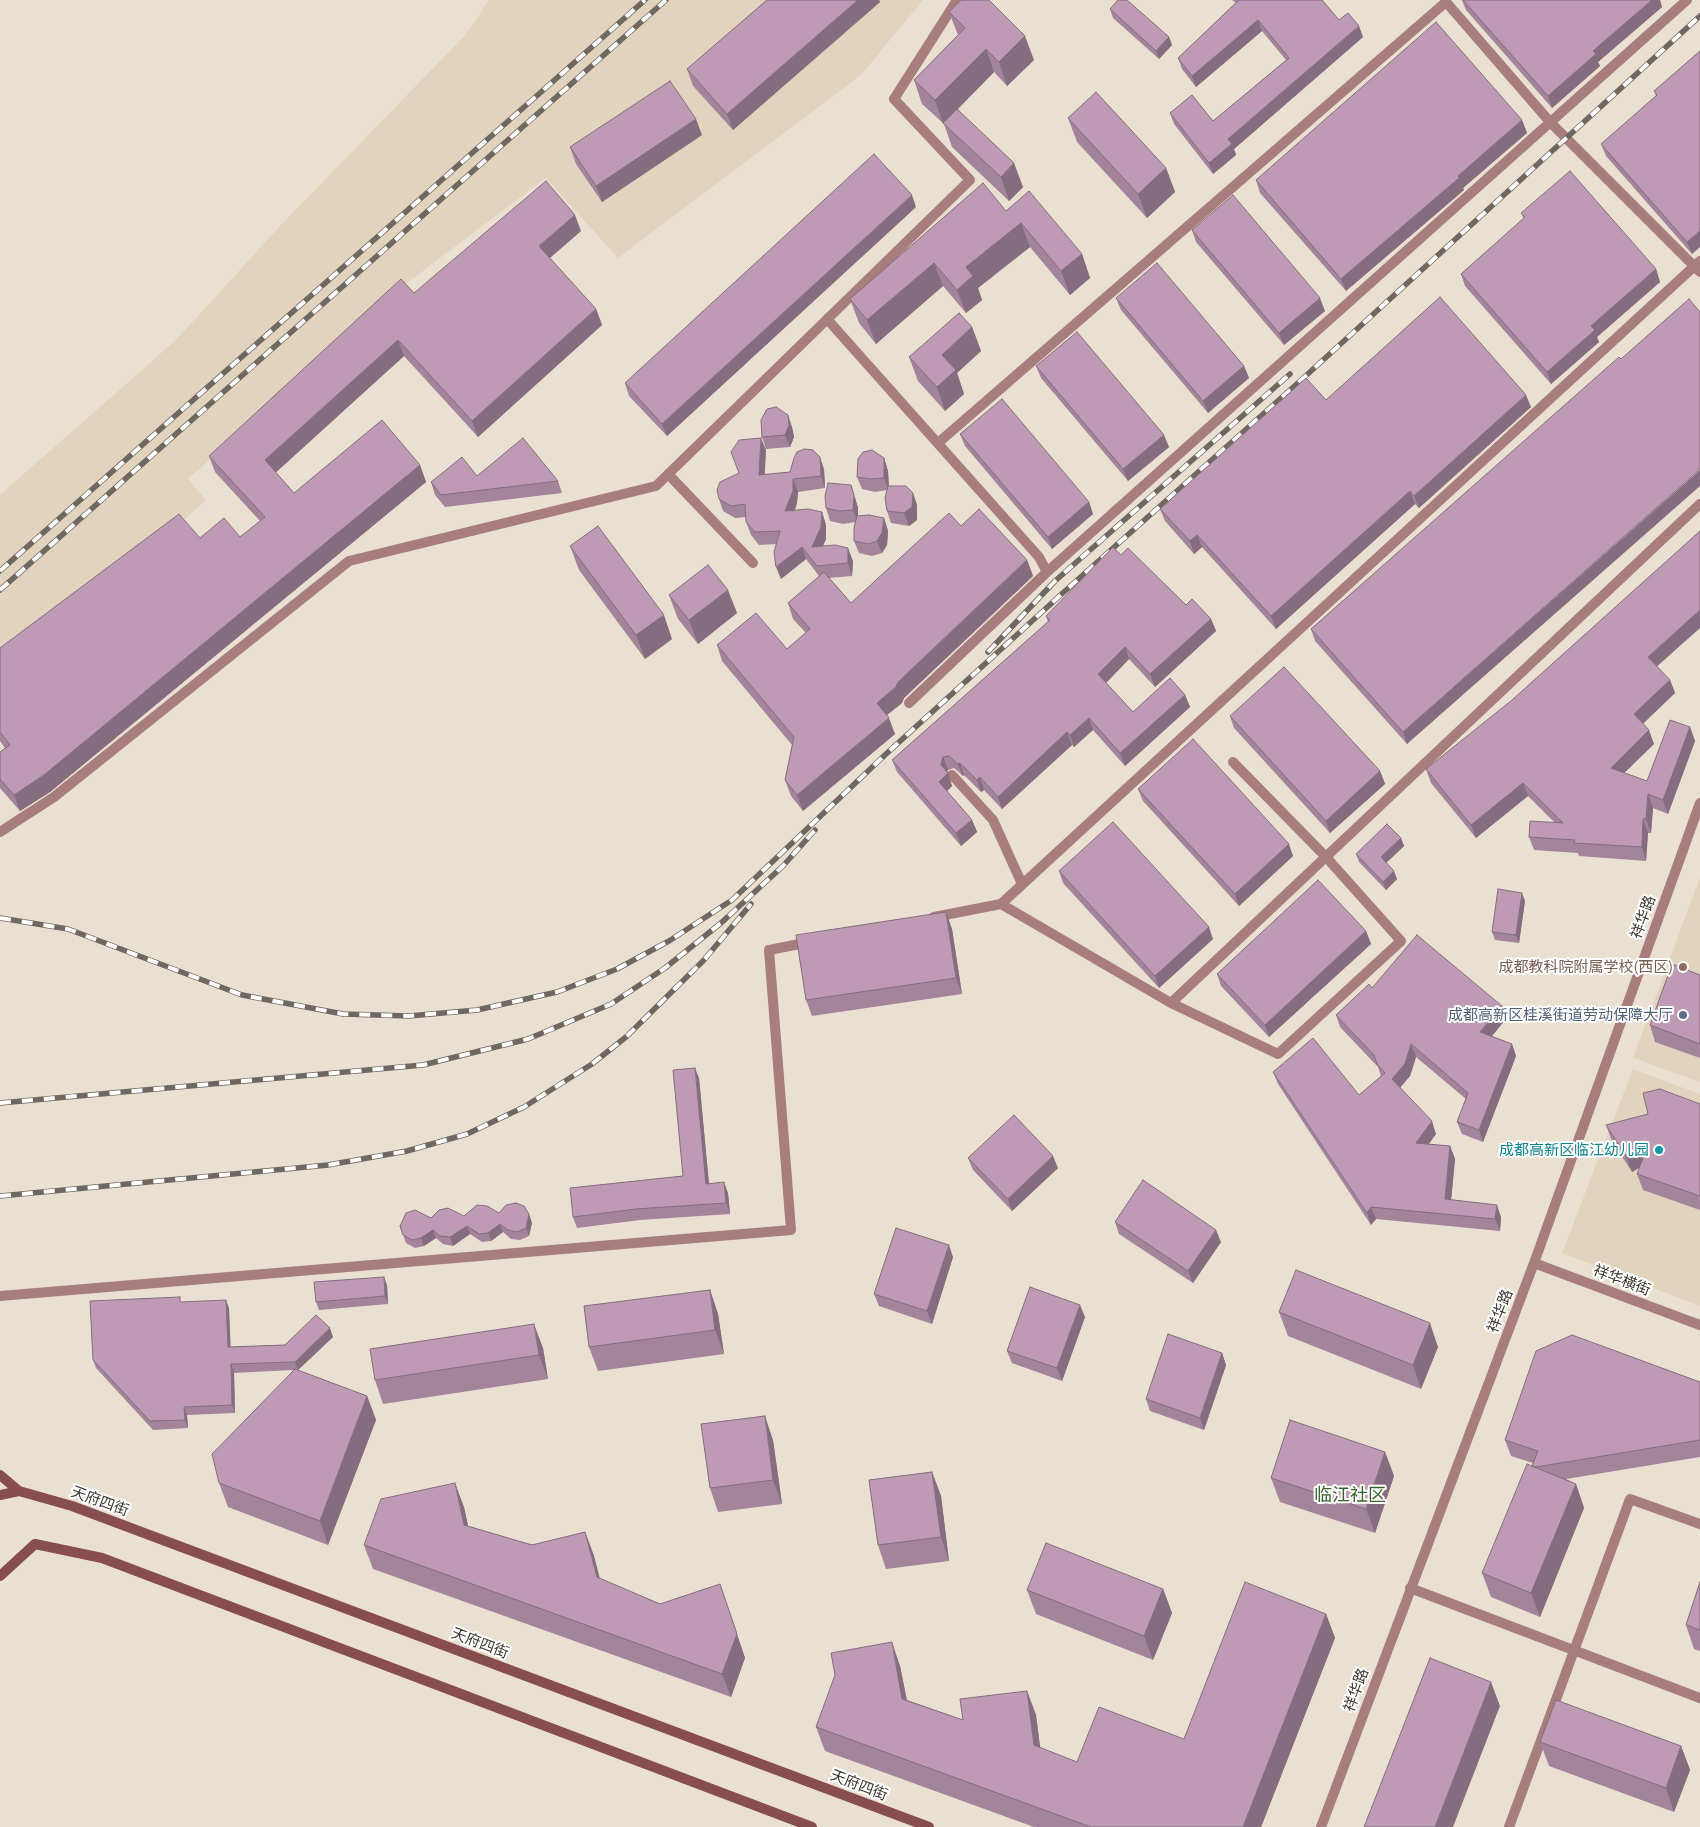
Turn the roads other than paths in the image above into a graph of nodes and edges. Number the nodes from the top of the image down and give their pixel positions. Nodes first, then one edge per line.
1 (957, 0) edge
2 (1687, 0) edge
3 (1550, 122) junction
4 (1698, 267) edge
5 (827, 319) junction
6 (938, 443) junction
7 (668, 474) junction
8 (1700, 504) edge
9 (753, 563) dead end
10 (1047, 572) junction
11 (909, 704) dead end
12 (1233, 762) dead end
13 (952, 775) edge
14 (1700, 803) edge
15 (0, 832) edge
16 (1326, 857) junction
17 (1022, 884) junction
18 (1001, 904) junction
19 (923, 919) edge
20 (817, 940) edge
21 (1171, 1003) junction
22 (1534, 1262) junction
23 (0, 1296) edge
24 (1700, 1325) edge
25 (0, 1475) edge
26 (19, 1491) junction
27 (0, 1495) edge
28 (1700, 1524) edge
29 (0, 1576) edge
30 (1410, 1588) junction
31 (1573, 1650) junction
32 (1700, 1698) edge
33 (812, 1827) edge
34 (929, 1827) edge
35 (1321, 1827) edge
36 (1509, 1827) edge

1 - 5 street
2 - 3 street
3 - 4 street
3 - 6 street
3 - 10 street
4 - 17 street
5 - 6 street
5 - 7 street
6 - 10 street
7 - 9 street
7 - 15 street
8 - 16 street
10 - 11 street
12 - 16 street
13 - 17 street
14 - 22 street, 祥华路
16 - 21 street
16 - 21 street
17 - 18 street
18 - 19 street
18 - 21 street
20 - 23 street
22 - 24 street, 祥华横街
22 - 30 street, 祥华路
25 - 26 main road
26 - 27 main road
26 - 34 main road, 天府四街
28 - 31 street
29 - 33 main road
30 - 31 street
30 - 35 street, 祥华路
31 - 32 street
31 - 36 street

